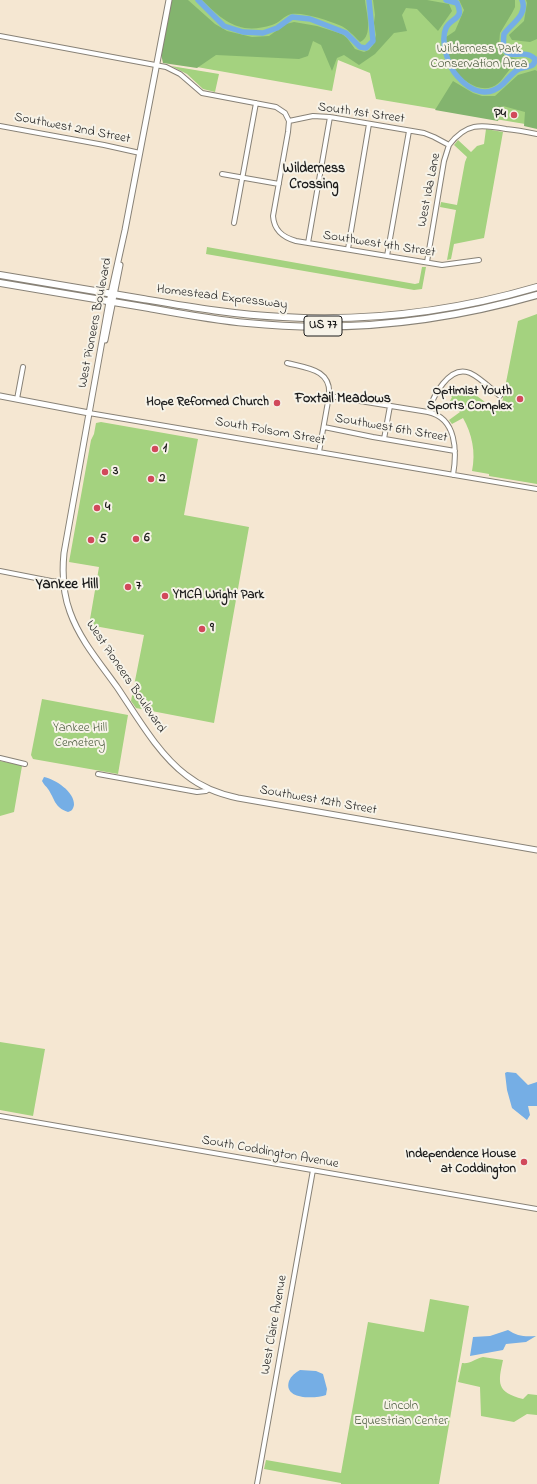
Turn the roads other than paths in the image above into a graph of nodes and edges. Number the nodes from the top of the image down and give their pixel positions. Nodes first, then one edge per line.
1 (169, 0) edge
2 (0, 36) edge
3 (158, 65) junction
4 (219, 97) junction
5 (218, 102) dead end
6 (256, 103) junction
7 (330, 117) junction
8 (289, 121) junction
9 (369, 124) junction
10 (0, 126) edge
11 (409, 131) junction
12 (537, 134) edge
13 (449, 145) junction
14 (140, 153) junction
15 (222, 174) dead end
16 (242, 178) junction
17 (279, 184) junction
18 (234, 223) dead end
19 (308, 243) junction
20 (348, 249) junction
21 (387, 256) junction
22 (479, 260) dead end
23 (427, 262) junction
24 (0, 275) edge
25 (0, 283) edge
26 (537, 287) edge
27 (113, 294) junction
28 (537, 295) edge
29 (111, 302) junction
30 (287, 363) dead end
31 (23, 367) dead end
32 (0, 396) edge
33 (329, 396) junction
34 (500, 396) dead end
35 (17, 399) junction
36 (390, 406) junction
37 (428, 412) junction
38 (89, 413) junction
39 (324, 427) junction
40 (384, 439) junction
41 (455, 451) junction
42 (319, 452) junction
43 (453, 475) junction
44 (537, 489) edge
45 (0, 572) edge
46 (63, 582) junction
47 (0, 758) edge
48 (25, 764) dead end
49 (98, 774) dead end
50 (209, 789) junction
51 (537, 850) edge
52 (0, 1116) edge
53 (313, 1170) junction
54 (537, 1209) edge
55 (258, 1484) edge

1 - 3 main road, West Pioneers Boulevard
2 - 3 street
3 - 4 street
3 - 14 main road, West Pioneers Boulevard
4 - 5 street
4 - 6 street
6 - 8 street
6 - 16 street
7 - 8 street, South 1st Street
7 - 9 street, South 1st Street
7 - 19 street
8 - 17 street
9 - 11 street, South 1st Street
9 - 20 street
10 - 14 street, Southwest 2nd Street
11 - 13 street, South 1st Street
11 - 21 street
12 - 13 street
13 - 23 street, West Ida Lane
14 - 27 main road, West Pioneers Boulevard
15 - 16 street
16 - 17 street
16 - 18 street
17 - 19 street, Southwest 4th Street
19 - 20 street, Southwest 4th Street
20 - 21 street, Southwest 4th Street
21 - 23 street, Southwest 4th Street
22 - 23 street, Southwest 4th Street
24 - 27 highway, Homestead Expressway / US 77
25 - 29 highway, Homestead Expressway / US 77
26 - 27 highway, Homestead Expressway / US 77
27 - 29 main road, West Pioneers Boulevard
28 - 29 highway, Homestead Expressway / US 77
29 - 38 main road, West Pioneers Boulevard
30 - 33 street
31 - 35 street
32 - 35 main road, South Folsom Street
33 - 36 street
33 - 39 street
34 - 37 street
35 - 38 main road, South Folsom Street
36 - 37 street
36 - 40 street
37 - 41 street
38 - 42 street, South Folsom Street
38 - 46 main road, West Pioneers Boulevard
39 - 40 street, Southwest 6th Street
39 - 42 street
40 - 41 street, Southwest 6th Street
41 - 43 street
42 - 43 street, South Folsom Street
43 - 44 street, South Folsom Street
45 - 46 street
46 - 50 main road, West Pioneers Boulevard
47 - 48 street
49 - 50 street, Southwest 12th Street
50 - 51 main road, Southwest 12th Street
52 - 53 street, South Coddington Avenue
53 - 54 street, South Coddington Avenue
53 - 55 street, West Claire Avenue

